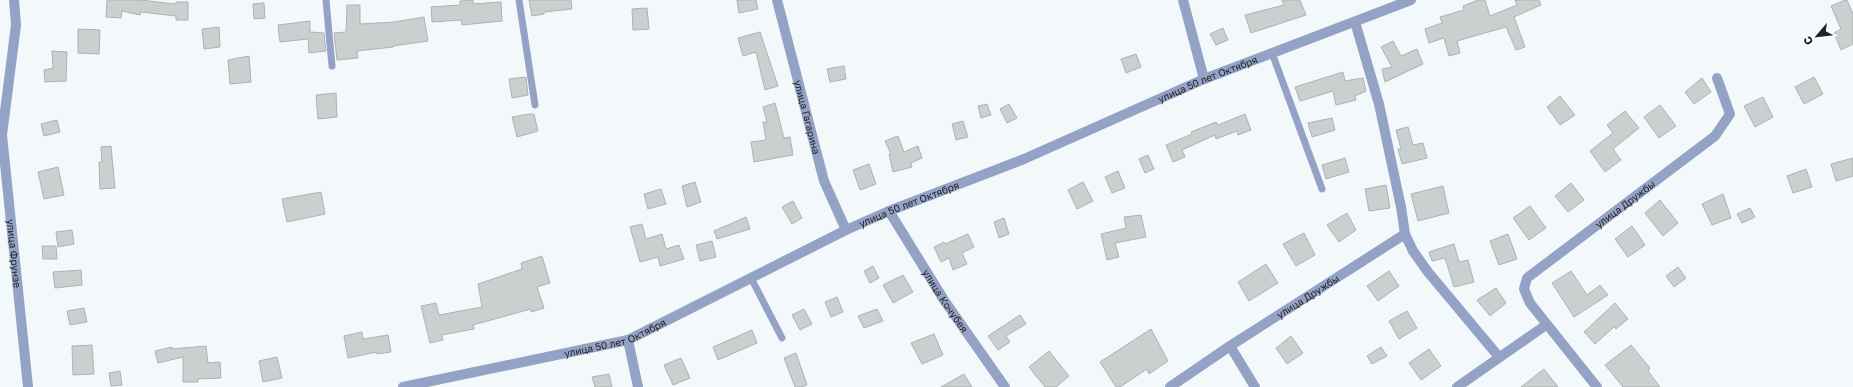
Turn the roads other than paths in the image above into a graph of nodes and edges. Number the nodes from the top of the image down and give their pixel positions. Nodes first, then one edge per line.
1 (14, 0) edge
2 (326, 0) edge
3 (519, 0) edge
4 (777, 0) edge
5 (1183, 0) edge
6 (1411, 0) edge
7 (1355, 22) junction
8 (1272, 53) junction
9 (332, 66) dead end
10 (1717, 78) dead end
11 (1204, 79) junction
12 (4, 89) edge
13 (535, 105) dead end
14 (1322, 189) dead end
15 (889, 211) junction
16 (846, 230) junction
17 (1405, 234) junction
18 (751, 278) junction
19 (1546, 325) junction
20 (782, 338) dead end
21 (628, 340) junction
22 (1230, 346) junction
23 (1499, 357) junction
24 (28, 387) edge
25 (403, 387) edge
26 (638, 387) edge
27 (1006, 387) edge
28 (1170, 387) edge
29 (1255, 387) edge
30 (1457, 387) edge
31 (1596, 387) edge

1 - 12 street, улица Фрунзе
2 - 9 lane
3 - 13 lane
4 - 16 street, улица Гагарина
5 - 11 street
6 - 7 street, улица 50 лет Октября
7 - 8 street, улица 50 лет Октября
7 - 17 street
8 - 11 street, улица 50 лет Октября
8 - 14 lane
10 - 19 street, улица Дружбы
11 - 15 street, улица 50 лет Октября
12 - 24 street, улица Фрунзе
15 - 16 street, улица 50 лет Октября
15 - 27 street, улица Кочубея
16 - 18 street, улица 50 лет Октября
17 - 22 street, улица Дружбы
17 - 23 street
18 - 20 lane
18 - 21 street, улица 50 лет Октября
19 - 23 street
19 - 31 street, улица Дружбы
21 - 25 street, улица 50 лет Октября
21 - 26 street
22 - 28 street, улица Дружбы
22 - 29 street
23 - 30 street

